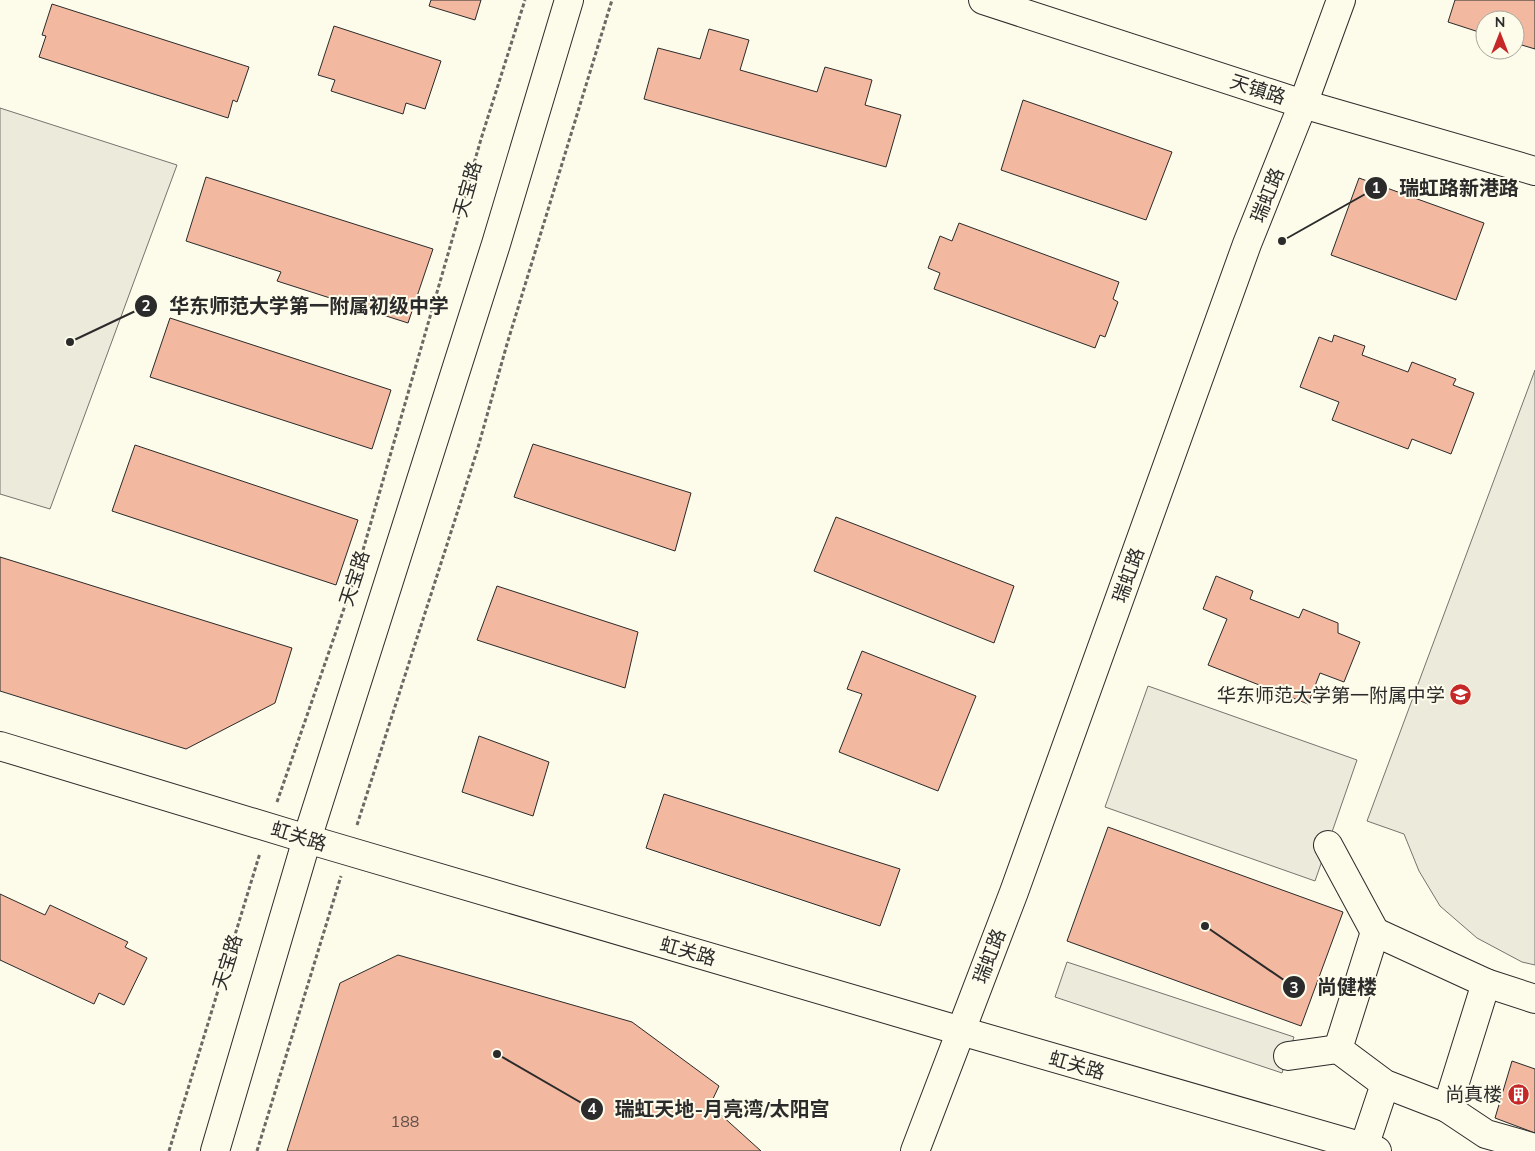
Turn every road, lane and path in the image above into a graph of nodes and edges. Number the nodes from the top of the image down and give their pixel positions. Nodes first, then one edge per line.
1 (525, 0) edge
2 (569, 0) edge
3 (612, 0) edge
4 (983, 0) edge
5 (1341, 0) edge
6 (1303, 104) junction
7 (1535, 172) edge
8 (0, 746) edge
9 (268, 827) junction
10 (307, 839) junction
11 (1328, 845) dead end
12 (348, 851) junction
13 (1375, 932) junction
14 (1486, 983) junction
15 (1535, 999) edge
16 (960, 1031) junction
17 (1338, 1049) junction
18 (1288, 1056) dead end
19 (1384, 1084) junction
20 (1447, 1108) junction
21 (1535, 1148) edge
22 (1370, 1149) edge
23 (168, 1151) edge
24 (215, 1151) edge
25 (258, 1151) edge
26 (915, 1151) edge

1 - 9 path, 天宝路
2 - 10 street, 天宝路
3 - 12 path
4 - 6 street, 天镇路
5 - 6 street, 瑞虹路
6 - 7 street, 天镇路
6 - 16 street, 瑞虹路
8 - 9 street, 虹关路
9 - 10 street, 虹关路
9 - 23 path, 天宝路
10 - 12 street, 虹关路
10 - 24 street, 天宝路
11 - 13 street
12 - 16 street, 虹关路
12 - 25 path
13 - 14 street
13 - 17 street
14 - 15 street
14 - 20 street
16 - 22 street, 虹关路
16 - 26 street, 瑞虹路
17 - 18 street
17 - 19 street
19 - 20 street
19 - 22 street
20 - 21 street

